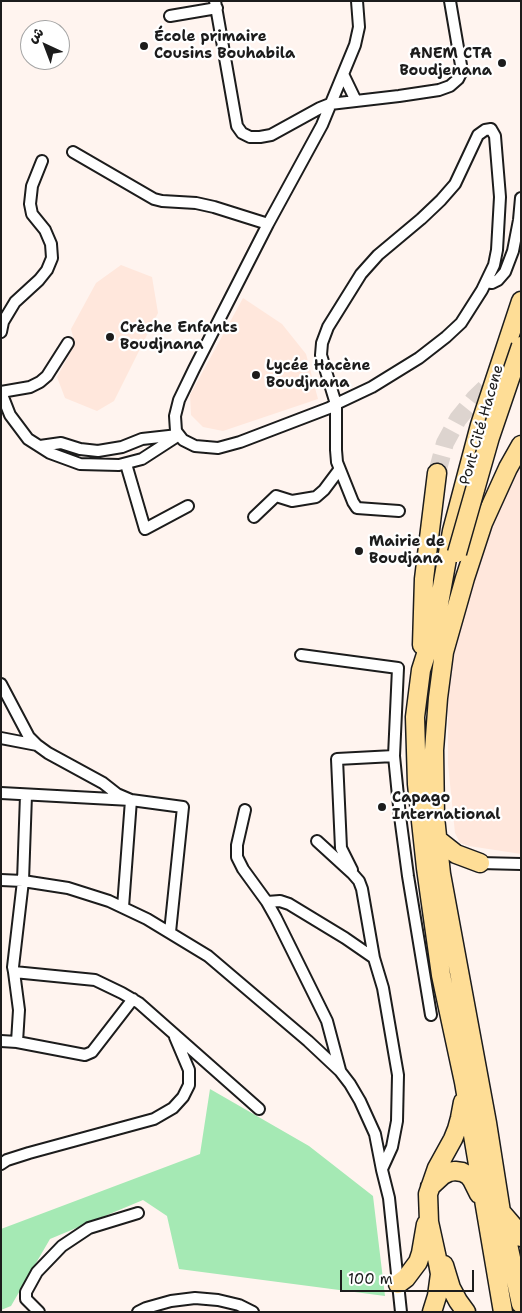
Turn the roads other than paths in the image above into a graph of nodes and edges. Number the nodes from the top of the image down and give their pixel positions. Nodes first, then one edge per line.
1 (357, 1) edge
2 (450, 1) edge
3 (216, 4) edge
4 (170, 16) dead end
5 (343, 74) junction
6 (356, 101) junction
7 (330, 104) junction
8 (73, 152) dead end
9 (42, 161) dead end
10 (521, 198) edge
11 (268, 224) junction
12 (486, 282) junction
13 (521, 301) edge
14 (1, 332) edge
15 (68, 342) dead end
16 (521, 346) edge
17 (1, 392) edge
18 (336, 404) junction
19 (179, 435) junction
20 (521, 444) edge
21 (40, 446) junction
22 (126, 464) junction
23 (340, 470) junction
24 (437, 473) tunnel mouth
25 (188, 506) dead end
26 (399, 511) dead end
27 (254, 517) dead end
28 (453, 551) junction
29 (444, 652) junction
30 (301, 655) dead end
31 (421, 670) junction
32 (1, 684) edge
33 (1, 738) edge
34 (37, 745) junction
35 (394, 756) junction
36 (1, 793) edge
37 (26, 795) junction
38 (130, 800) junction
39 (245, 810) dead end
40 (420, 813) junction
41 (400, 816) junction
42 (437, 839) junction
43 (318, 841) dead end
44 (480, 863) junction
45 (521, 864) edge
46 (441, 874) junction
47 (1, 880) edge
48 (23, 881) junction
49 (359, 881) junction
50 (267, 902) junction
51 (123, 907) junction
52 (170, 932) junction
53 (374, 958) junction
54 (14, 972) junction
55 (133, 999) junction
56 (432, 1015) dead end
57 (173, 1032) junction
58 (1, 1042) edge
59 (17, 1042) junction
60 (340, 1071) junction
61 (464, 1082) junction
62 (259, 1109) dead end
63 (1, 1164) edge
64 (382, 1170) junction
65 (430, 1188) junction
66 (494, 1211) junction
67 (138, 1213) dead end
68 (428, 1216) junction
69 (521, 1238) edge
70 (436, 1252) junction
71 (398, 1284) junction
72 (521, 1304) edge
73 (503, 1309) edge
74 (39, 1312) edge
75 (138, 1312) edge
76 (253, 1312) edge
77 (401, 1312) edge
78 (432, 1312) edge
79 (466, 1312) edge

1 - 5 street
2 - 6 street
3 - 4 street
3 - 7 street
5 - 6 street
5 - 7 street
6 - 7 street
7 - 11 street
8 - 11 street
9 - 14 street
10 - 12 street
11 - 19 street
12 - 18 street
12 - 18 street
13 - 28 highway, Pont Cité Hacene
15 - 17 street
16 - 28 highway, Pont Cité Hacene, bridge
17 - 21 street
18 - 19 street
18 - 23 street
19 - 21 street
19 - 22 street
20 - 29 highway
21 - 22 street
22 - 25 street
23 - 26 street
23 - 27 street
24 - 31 highway
28 - 29 highway
28 - 31 highway
29 - 42 highway
30 - 35 street
31 - 40 highway
32 - 34 street
33 - 34 street
34 - 38 street
35 - 41 street
35 - 49 street
36 - 37 street
37 - 38 street
37 - 48 street
38 - 51 street
38 - 52 street
39 - 50 street
40 - 41 street
40 - 61 highway
41 - 56 street
42 - 44 highway
42 - 46 highway
43 - 49 street
44 - 45 street
44 - 46 highway
46 - 66 highway
47 - 48 street
48 - 51 street
48 - 54 street
49 - 53 street
50 - 53 street
50 - 60 street
51 - 52 street
52 - 60 street
53 - 64 street
54 - 55 street
54 - 59 street
55 - 57 street
55 - 59 street
57 - 62 street
57 - 63 street
58 - 59 street
60 - 64 street
61 - 65 highway
61 - 66 highway
64 - 71 street
65 - 66 highway
65 - 68 highway
66 - 69 highway
66 - 72 highway
66 - 73 highway
67 - 74 street
68 - 70 highway
68 - 71 highway
70 - 78 highway
70 - 79 highway
71 - 77 street
75 - 76 street

